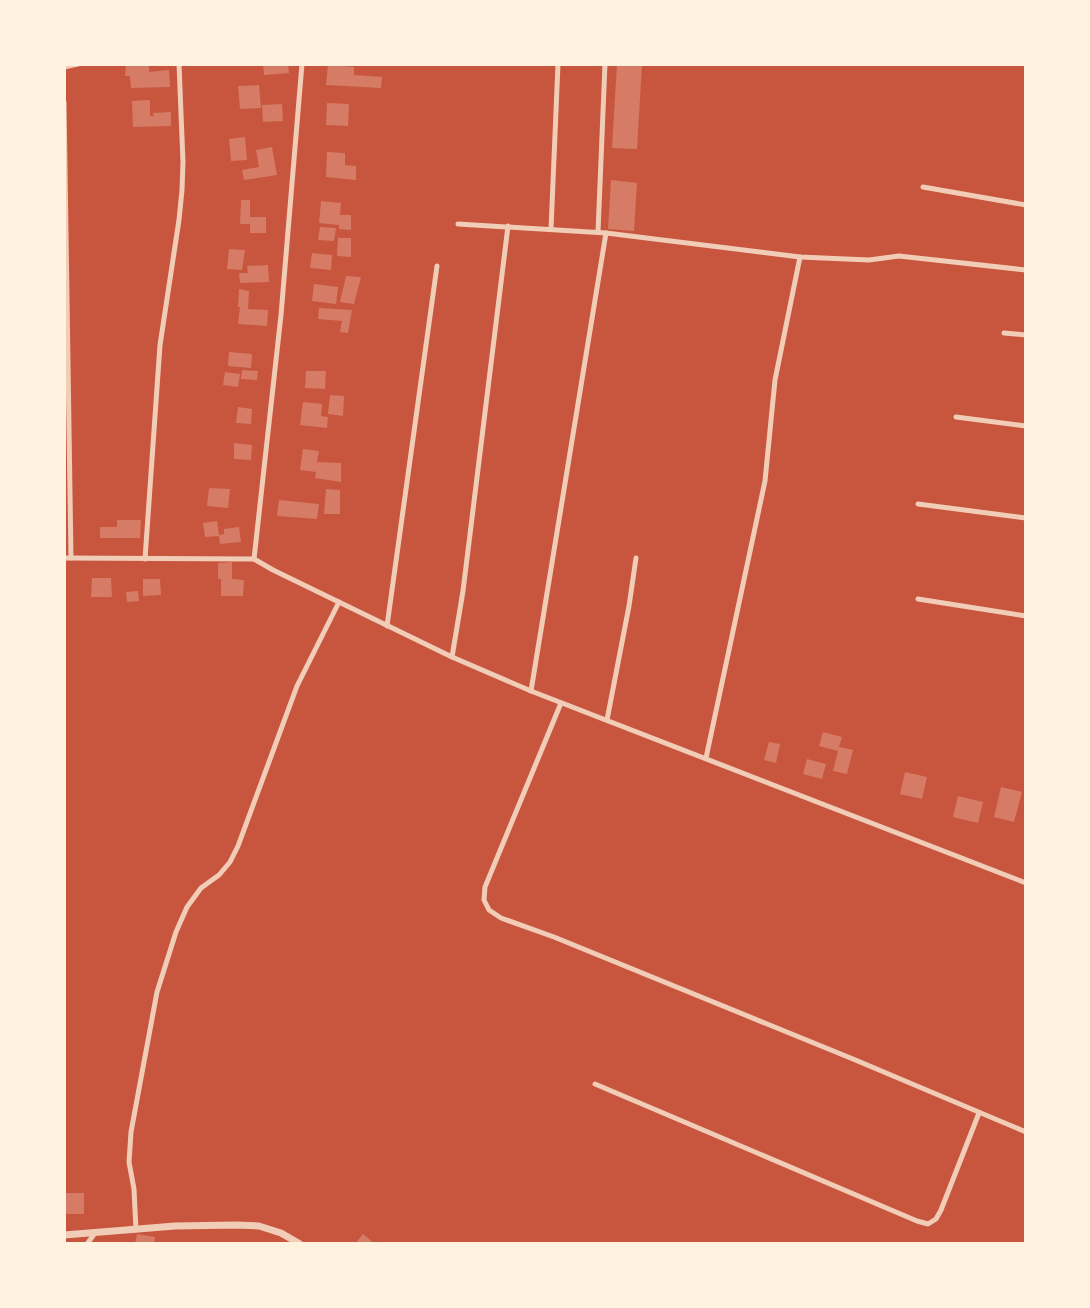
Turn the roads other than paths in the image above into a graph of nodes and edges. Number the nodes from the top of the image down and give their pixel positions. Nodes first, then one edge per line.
1 (78, 64) edge
2 (179, 64) edge
3 (302, 64) edge
4 (558, 64) edge
5 (605, 64) edge
6 (64, 67) edge
7 (64, 102) edge
8 (923, 188) dead end
9 (1026, 205) edge
10 (458, 224) dead end
11 (508, 226) junction
12 (551, 229) junction
13 (598, 232) junction
14 (606, 233) junction
15 (800, 257) junction
16 (437, 266) dead end
17 (1026, 270) edge
18 (1004, 333) dead end
19 (1026, 335) edge
20 (956, 417) dead end
21 (1026, 426) edge
22 (918, 504) dead end
23 (1026, 518) edge
24 (68, 558) edge
25 (636, 558) dead end
26 (145, 559) junction
27 (255, 559) junction
28 (918, 599) dead end
29 (339, 602) junction
30 (1026, 616) edge
31 (387, 626) junction
32 (452, 657) junction
33 (531, 691) junction
34 (561, 703) junction
35 (607, 720) junction
36 (706, 758) junction
37 (1026, 883) edge
38 (595, 1084) dead end
39 (979, 1113) junction
40 (1026, 1132) edge
41 (136, 1230) junction
42 (96, 1233) junction
43 (64, 1235) edge
44 (87, 1244) edge
45 (300, 1244) edge

1 - 6 street
2 - 26 street
3 - 27 street
4 - 12 street
5 - 13 street
7 - 24 street
8 - 9 street
10 - 11 street
11 - 12 street
11 - 32 street
12 - 13 street
13 - 14 street
14 - 15 street
14 - 33 street
15 - 17 street
15 - 36 street
16 - 31 street
18 - 19 street
20 - 21 street
22 - 23 street
24 - 26 street
25 - 35 street
26 - 27 street
27 - 29 street
28 - 30 street
29 - 31 street
29 - 41 street
31 - 32 street
32 - 33 street
33 - 34 street
34 - 35 street
34 - 39 street
35 - 36 street
36 - 37 street
38 - 39 street
39 - 40 street
41 - 42 street
41 - 45 street
42 - 43 street
42 - 44 street

